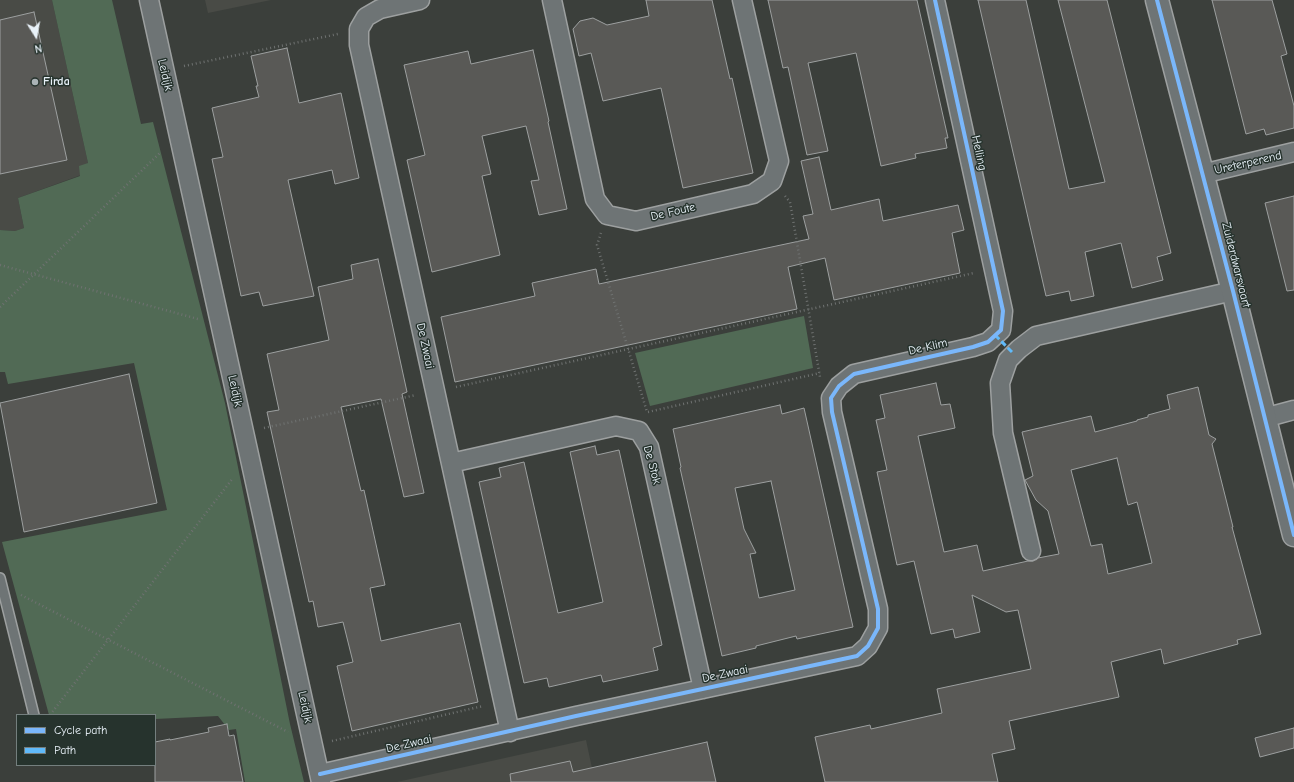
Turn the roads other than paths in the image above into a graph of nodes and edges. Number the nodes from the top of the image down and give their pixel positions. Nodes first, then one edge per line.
1 (149, 0) edge
2 (420, 0) edge
3 (552, 0) edge
4 (742, 0) edge
5 (935, 0) edge
6 (1157, 0) edge
7 (1294, 152) edge
8 (1202, 174) junction
9 (1233, 291) junction
10 (1003, 311) joint
11 (835, 392) joint
12 (1294, 410) edge
13 (1264, 418) junction
14 (451, 463) junction
15 (1294, 535) edge
16 (1031, 551) dead end
17 (1, 582) edge
18 (703, 689) junction
19 (34, 714) edge
20 (510, 732) junction
21 (321, 778) edge

1 - 21 street, Leidijk
2 - 14 street, De Zwaai
3 - 4 street, De Foute
5 - 10 street, Helling
6 - 8 main road, Zuiderdwarsvaart
7 - 8 street, Ureterperend
8 - 9 main road, Zuiderdwarsvaart
9 - 13 main road, Zuiderdwarsvaart
9 - 16 street
10 - 11 street, De Klim
11 - 18 street, De Zwaai
12 - 13 street
13 - 15 main road, Zuiderdwarsvaart
14 - 18 street, De Stok
14 - 20 street, De Zwaai
17 - 19 lane
18 - 20 street, De Zwaai
20 - 21 street, De Zwaai

